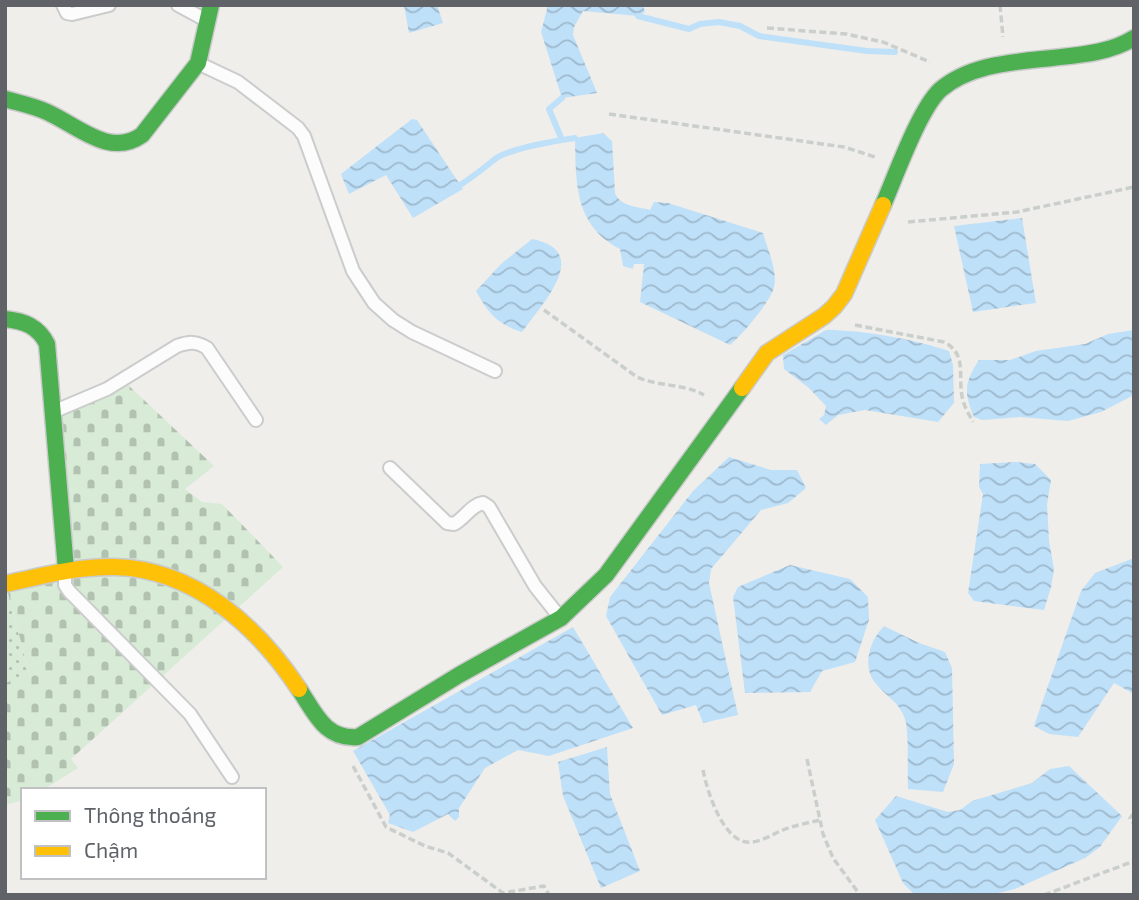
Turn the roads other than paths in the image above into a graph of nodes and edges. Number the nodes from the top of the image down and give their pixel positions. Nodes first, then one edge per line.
1 (63, 5) edge
2 (108, 5) edge
3 (178, 5) edge
4 (209, 13) edge
5 (1134, 38) edge
6 (198, 63) junction
7 (5, 99) edge
8 (5, 319) edge
9 (495, 371) dead end
10 (51, 412) junction
11 (256, 420) dead end
12 (390, 468) dead end
13 (66, 570) junction
14 (5, 584) edge
15 (561, 618) junction
16 (232, 776) dead end

1 - 2 lane
3 - 4 lane
4 - 6 street
5 - 15 street
6 - 7 street
6 - 9 lane
8 - 10 street
10 - 11 lane
10 - 13 street
12 - 15 lane
13 - 14 street
13 - 15 street
13 - 16 lane

